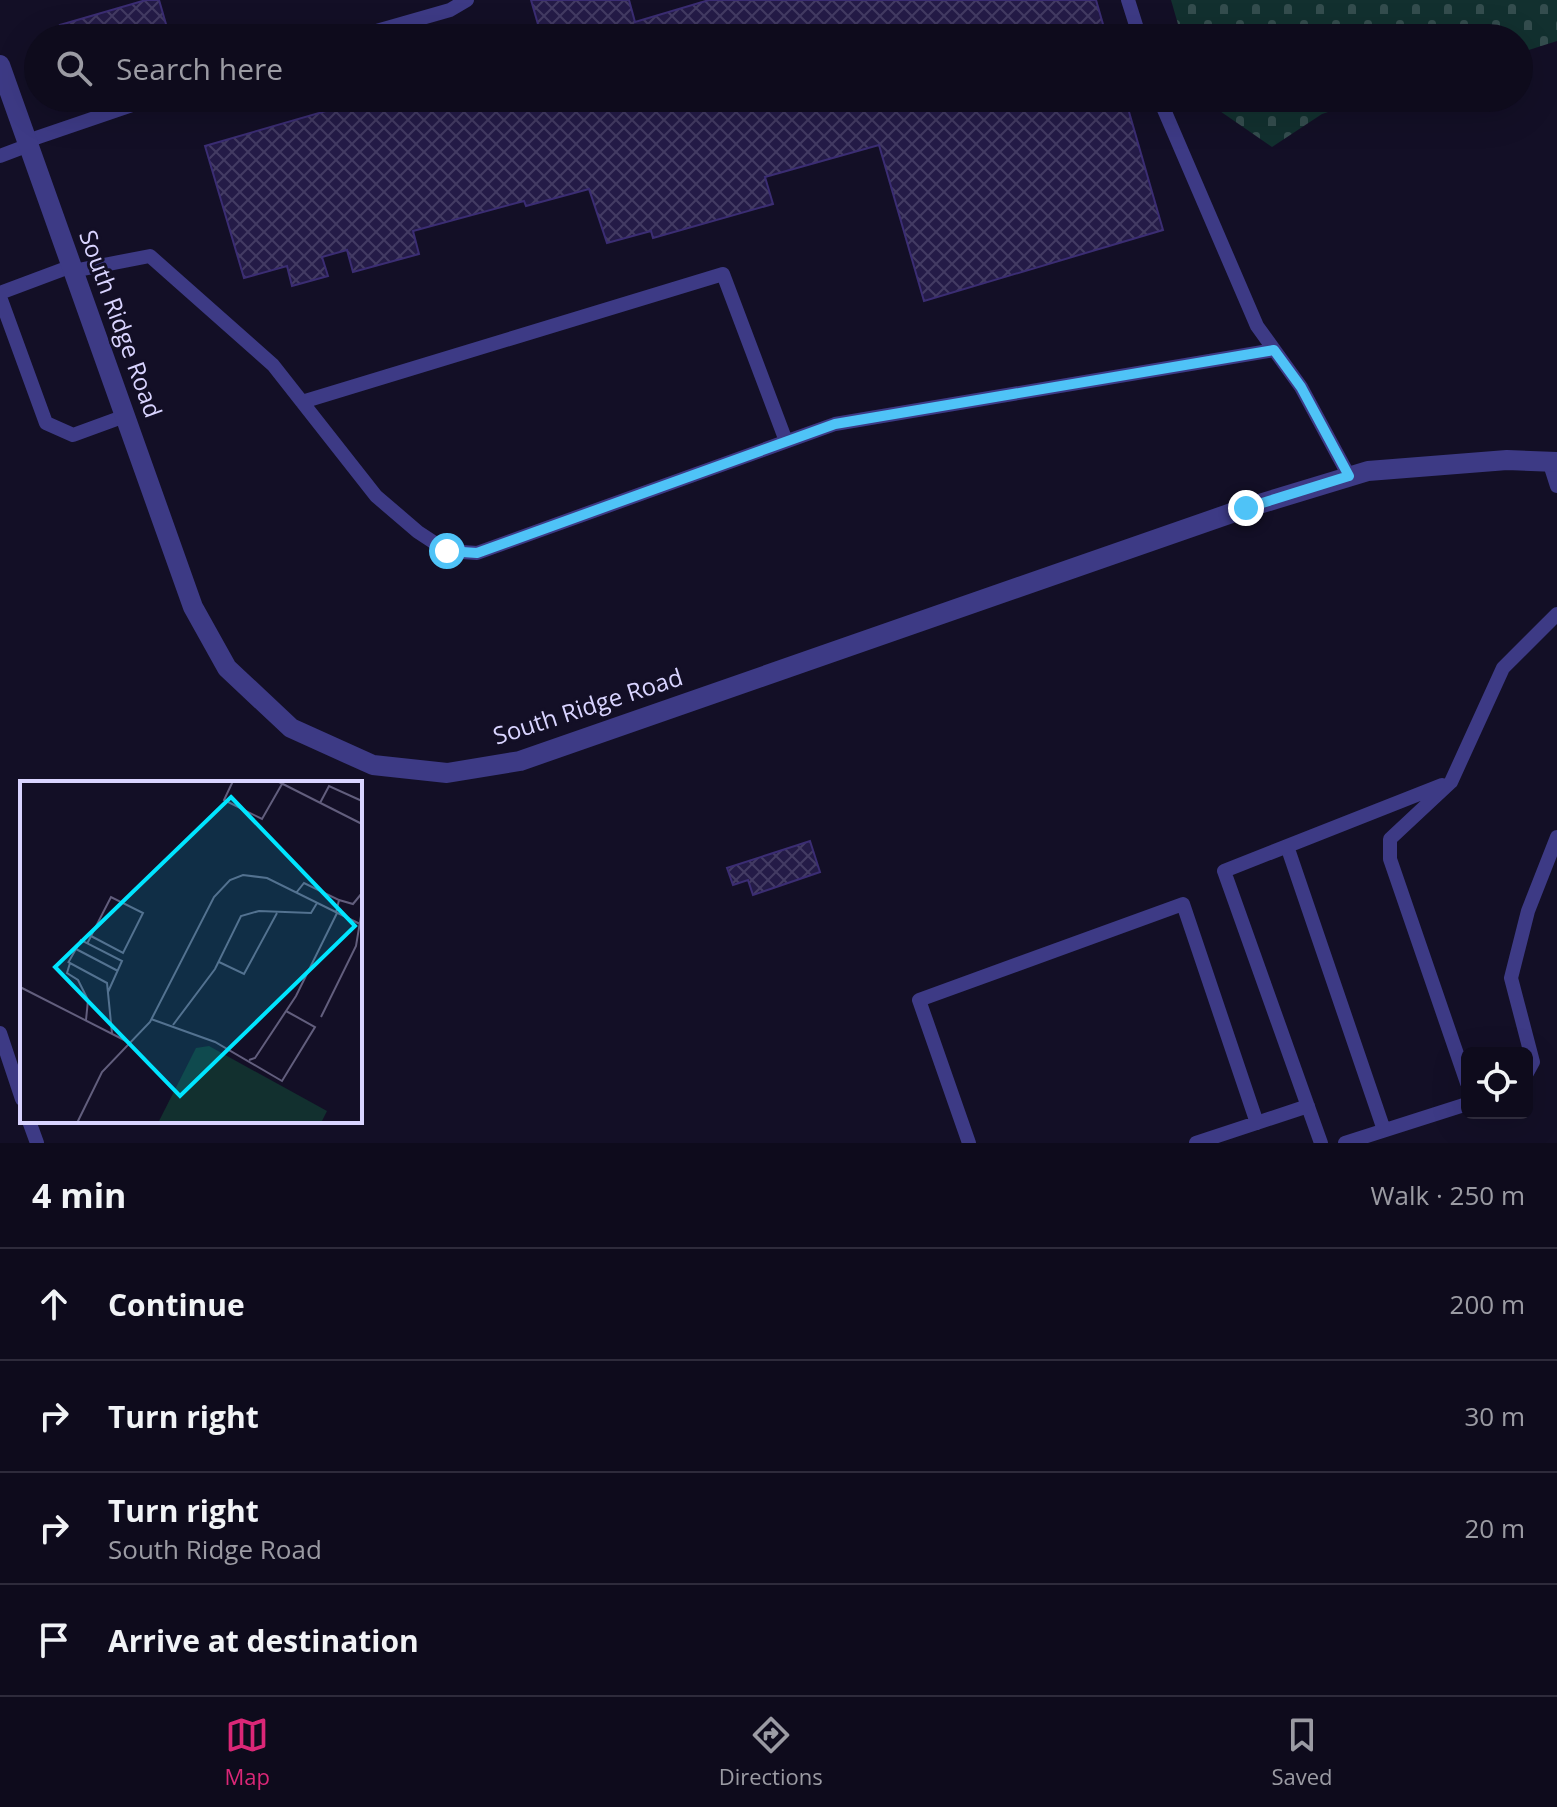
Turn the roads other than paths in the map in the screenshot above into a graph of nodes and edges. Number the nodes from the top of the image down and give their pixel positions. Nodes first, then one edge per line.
1 (467, 0) edge
2 (1128, 0) edge
3 (401, 24) edge
4 (1136, 24) edge
5 (0, 65) edge
6 (114, 112) edge
7 (1165, 112) edge
8 (28, 143) junction
9 (0, 156) edge
10 (73, 269) junction
11 (0, 295) edge
12 (1274, 350) junction
13 (302, 402) junction
14 (125, 416) junction
15 (786, 441) junction
16 (1553, 462) edge
17 (1349, 476) junction
18 (1557, 486) edge
19 (1557, 614) edge
20 (1451, 782) junction
21 (1557, 837) edge
22 (1287, 846) junction
23 (0, 1033) edge
24 (1529, 1047) edge
25 (1461, 1066) edge
26 (20, 1093) edge
27 (1308, 1106) junction
28 (1461, 1106) edge
29 (30, 1123) edge
30 (1257, 1123) junction
31 (1384, 1130) junction
32 (37, 1143) edge
33 (969, 1143) edge
34 (1196, 1143) edge
35 (1321, 1143) edge
36 (1345, 1143) edge

1 - 3 lane
2 - 4 lane
5 - 8 street, South Ridge Road
6 - 8 lane
7 - 12 lane
8 - 9 lane
8 - 10 street, South Ridge Road
10 - 11 lane
10 - 13 lane
10 - 14 street, South Ridge Road
11 - 14 lane
12 - 15 lane
12 - 17 lane
13 - 15 lane
13 - 15 lane
14 - 17 street, South Ridge Road
16 - 17 street, South Ridge Road
16 - 18 lane
19 - 20 lane
20 - 22 lane
20 - 25 lane
21 - 24 lane
22 - 27 lane
22 - 31 lane
23 - 26 lane
27 - 30 lane
27 - 35 lane
28 - 31 lane
29 - 32 lane
30 - 33 lane
30 - 34 lane
31 - 36 lane

